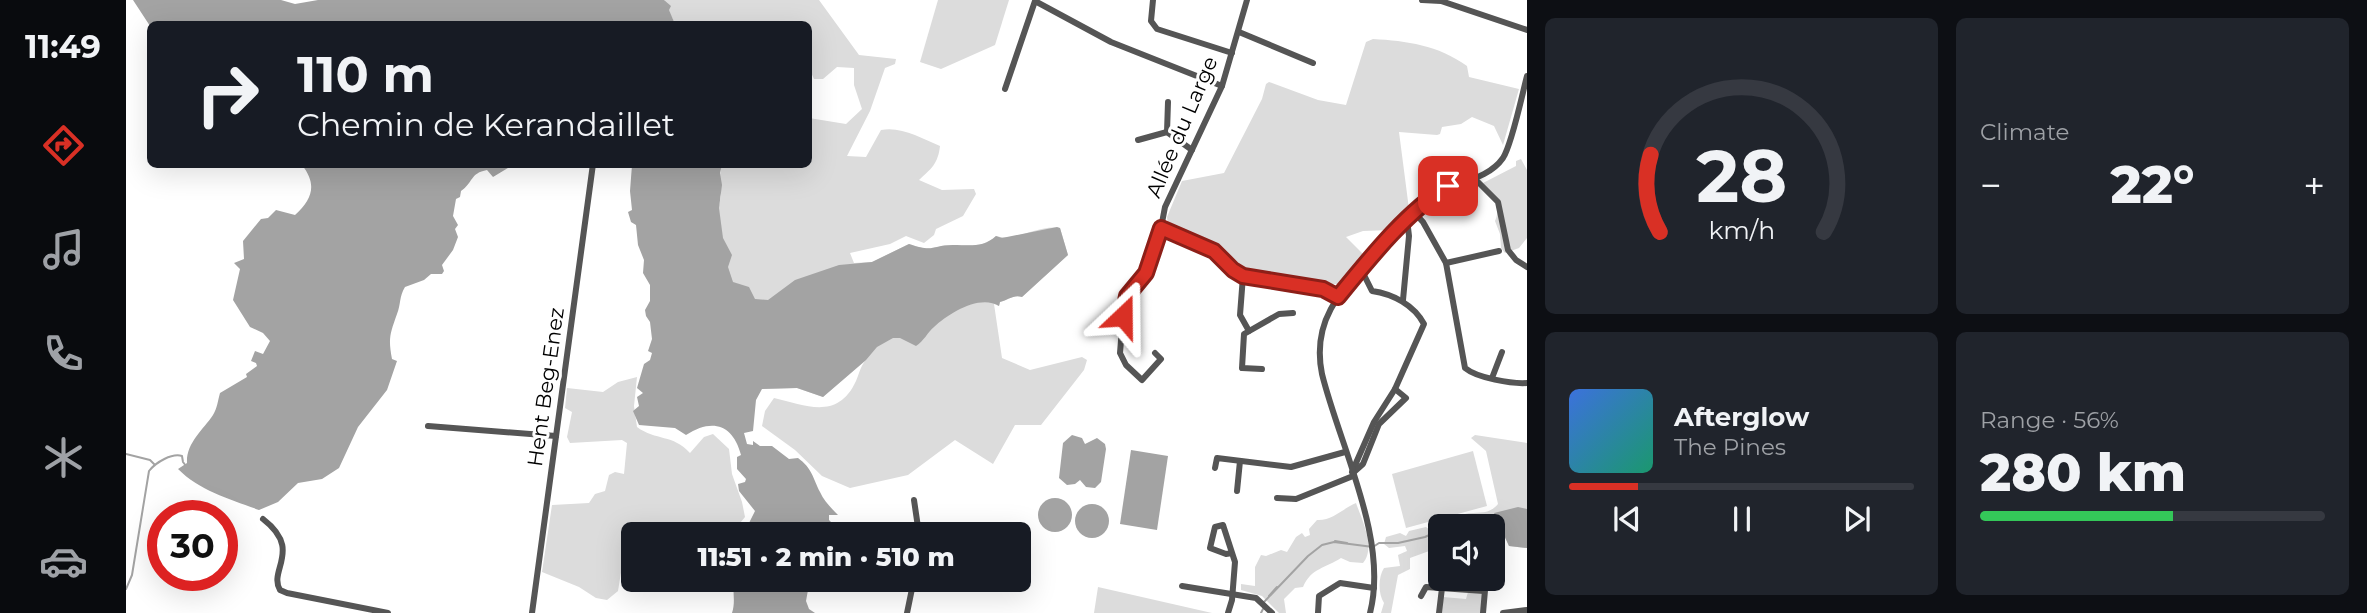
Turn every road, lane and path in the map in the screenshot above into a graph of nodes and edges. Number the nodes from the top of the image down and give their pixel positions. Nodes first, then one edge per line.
1 (1153, 0) edge
2 (1247, 0) edge
3 (1422, 0) edge
4 (1035, 1) edge
5 (1527, 30) edge
6 (1239, 32) junction
7 (1233, 53) junction
8 (1313, 63) dead end
9 (1527, 76) edge
10 (1222, 86) junction
11 (1005, 89) dead end
12 (1168, 102) dead end
13 (1167, 132) junction
14 (1138, 140) dead end
15 (1192, 150) junction
16 (592, 168) edge
17 (1474, 178) junction
18 (1413, 211) junction
19 (1407, 219) junction
20 (1161, 228) junction
21 (1499, 251) dead end
22 (1447, 263) junction
23 (1527, 267) edge
24 (1361, 269) junction
25 (1243, 276) junction
26 (1338, 297) junction
27 (1403, 300) junction
28 (1293, 313) dead end
29 (1249, 331) junction
30 (1502, 352) dead end
31 (1155, 353) dead end
32 (1262, 369) dead end
33 (1492, 378) junction
34 (1527, 383) edge
35 (1395, 390) junction
36 (428, 426) dead end
37 (556, 436) junction
38 (1345, 452) junction
39 (1240, 461) junction
40 (1215, 468) dead end
41 (1352, 474) junction
42 (1237, 491) dead end
43 (1277, 498) dead end
44 (914, 500) dead end
45 (263, 519) dead end
46 (917, 522) edge
47 (1232, 553) junction
48 (1182, 586) dead end
49 (1428, 587) edge
50 (1374, 589) junction
51 (1442, 591) edge
52 (1484, 591) edge
53 (911, 592) edge
54 (1232, 592) junction
55 (1420, 596) dead end
56 (348, 605) junction
57 (1527, 610) edge
58 (346, 613) edge
59 (388, 613) edge
60 (532, 613) edge
61 (907, 613) edge
62 (1228, 613) edge
63 (1272, 613) edge
64 (1318, 613) edge
65 (1370, 613) edge
66 (1439, 613) edge
67 (1483, 613) edge
68 (1503, 613) edge

1 - 7 street
2 - 6 street, Allée du Large
3 - 5 street
4 - 10 street
4 - 11 street
6 - 7 street, Allée du Large
6 - 8 street
7 - 10 street, Allée du Large
9 - 17 street
10 - 15 street, Allée du Large
12 - 13 street
13 - 14 street
13 - 15 street
15 - 20 street, Allée du Large
16 - 37 street, Hent Beg-Enez
17 - 18 street
17 - 23 street
18 - 19 street
18 - 22 street
19 - 24 street
19 - 27 street
20 - 25 street
20 - 31 street, Allée du Large
21 - 22 street
22 - 33 street
24 - 26 street
24 - 27 street
25 - 26 street
25 - 29 street
26 - 38 street
27 - 35 street
28 - 29 street
29 - 32 street
30 - 33 street
33 - 34 street
35 - 41 street
35 - 41 street
36 - 37 street
37 - 60 street, Hent Beg-Enez
38 - 39 street
38 - 41 street
39 - 40 street
39 - 42 street
41 - 43 street
41 - 50 street
44 - 46 street
45 - 56 street
47 - 47 street
47 - 54 street
48 - 54 street
49 - 55 street
50 - 64 street
50 - 65 street
51 - 66 street
52 - 67 street
53 - 61 street
54 - 62 street
54 - 63 street
56 - 58 street
56 - 59 street
57 - 68 street

